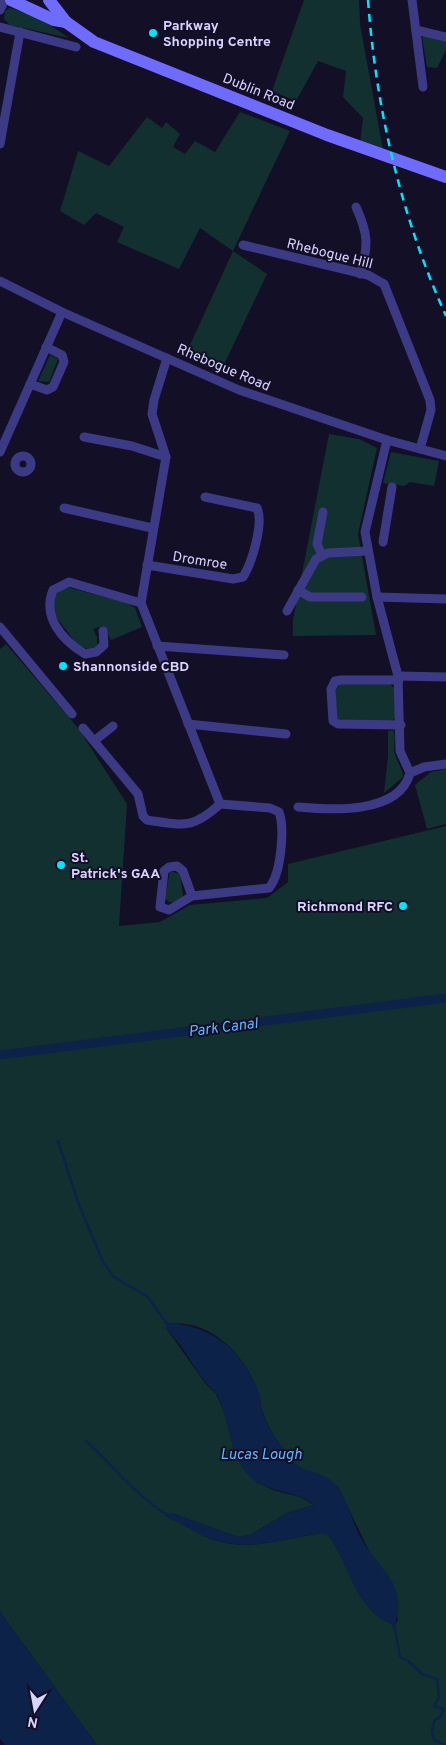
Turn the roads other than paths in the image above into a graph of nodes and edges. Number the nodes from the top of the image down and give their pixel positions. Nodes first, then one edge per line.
1 (5, 0) edge
2 (11, 0) edge
3 (49, 0) edge
4 (412, 0) edge
5 (0, 10) edge
6 (66, 22) junction
7 (0, 27) edge
8 (416, 30) junction
9 (20, 32) junction
10 (446, 37) edge
11 (76, 47) dead end
12 (423, 87) dead end
13 (0, 144) edge
14 (446, 176) edge
15 (356, 207) dead end
16 (243, 245) dead end
17 (360, 274) junction
18 (0, 281) edge
19 (62, 312) junction
20 (46, 347) junction
21 (167, 358) junction
22 (30, 384) junction
23 (84, 437) dead end
24 (387, 440) junction
25 (420, 449) junction
26 (0, 452) edge
27 (446, 456) edge
28 (166, 457) junction
29 (16, 460) dead end
30 (392, 487) dead end
31 (205, 497) dead end
32 (64, 508) dead end
33 (323, 512) dead end
34 (370, 512) junction
35 (387, 515) junction
36 (152, 528) junction
37 (383, 542) dead end
38 (368, 551) junction
39 (322, 555) junction
40 (147, 565) junction
41 (298, 590) junction
42 (362, 597) dead end
43 (377, 597) junction
44 (446, 599) edge
45 (141, 603) junction
46 (287, 611) dead end
47 (0, 627) edge
48 (103, 631) dead end
49 (157, 646) junction
50 (284, 655) dead end
51 (446, 677) edge
52 (399, 678) junction
53 (72, 714) dead end
54 (188, 724) junction
55 (401, 725) junction
56 (113, 726) dead end
57 (83, 728) dead end
58 (286, 734) dead end
59 (94, 741) junction
60 (446, 764) edge
61 (410, 774) junction
62 (220, 804) junction
63 (298, 807) dead end
64 (192, 896) junction

1 - 5 street
2 - 6 main road
3 - 6 main road
4 - 8 street
6 - 14 main road, Dublin Road
7 - 9 street
8 - 10 street
8 - 12 street
9 - 11 street
9 - 13 street
15 - 17 street
16 - 17 street, Rhebogue Hill
17 - 25 street, Rhebogue Hill
18 - 19 street, Rhebogue Road
19 - 20 street
19 - 21 street, Rhebogue Road
20 - 22 street
20 - 22 street
21 - 24 street, Rhebogue Road
21 - 28 street
22 - 26 street
23 - 28 street
24 - 25 street, Rhebogue Road
24 - 34 street
25 - 27 street, Rhebogue Road
26 - 29 street
28 - 36 street
30 - 35 street
31 - 40 street, Dromroe
32 - 36 street
33 - 39 street
34 - 35 street
34 - 38 street
35 - 37 street
36 - 40 street
38 - 39 street
38 - 43 street
39 - 41 street
40 - 45 street
41 - 42 street
41 - 46 street
43 - 44 street
43 - 52 street
45 - 48 street
45 - 49 street
47 - 53 street
49 - 50 street
49 - 54 street
51 - 52 street
52 - 55 street
52 - 55 street
54 - 58 street
54 - 62 street
55 - 61 street
56 - 59 street
57 - 59 street
59 - 62 street
60 - 61 street
61 - 63 street
62 - 64 street
64 - 64 street

